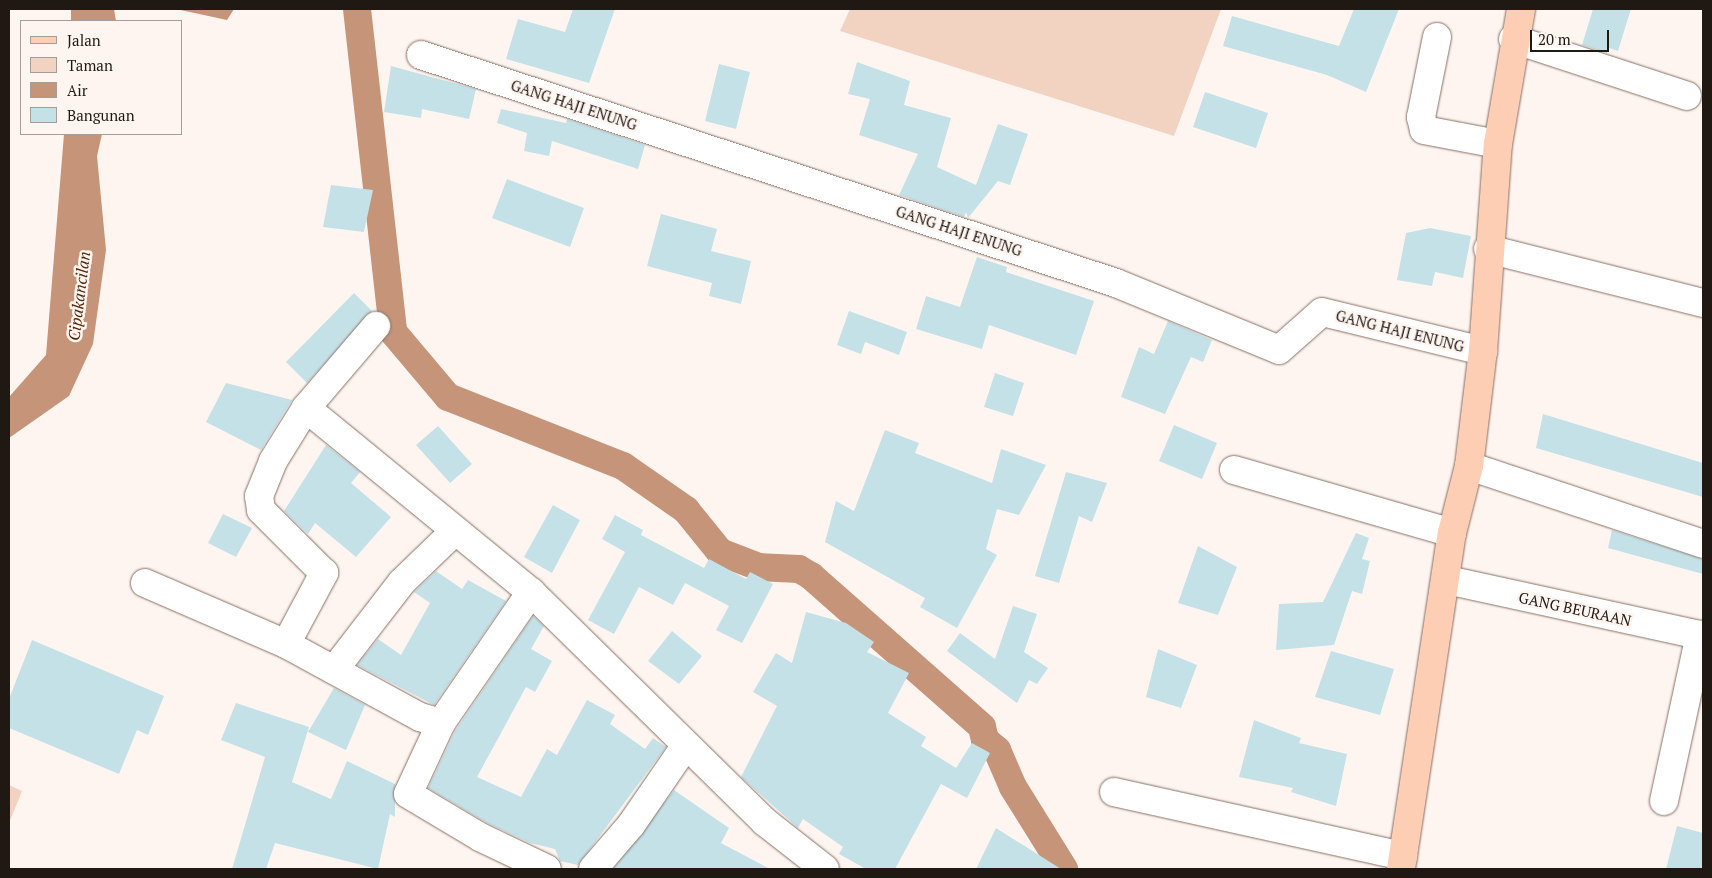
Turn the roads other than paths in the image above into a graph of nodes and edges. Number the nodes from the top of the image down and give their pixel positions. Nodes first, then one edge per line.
1 (1522, 9) edge
2 (1437, 37) dead end
3 (1513, 39) junction
4 (421, 55) dead end
5 (1686, 96) dead end
6 (1498, 144) junction
7 (1488, 249) junction
8 (1703, 303) edge
9 (376, 326) dead end
10 (1483, 351) junction
11 (306, 408) junction
12 (1469, 466) junction
13 (1234, 470) dead end
14 (455, 531) junction
15 (1452, 533) junction
16 (1703, 544) edge
17 (1447, 580) junction
18 (145, 583) dead end
19 (532, 592) junction
20 (1701, 635) edge
21 (286, 644) junction
22 (334, 670) junction
23 (441, 723) junction
24 (686, 745) junction
25 (1114, 792) dead end
26 (1664, 801) dead end
27 (1402, 863) edge
28 (547, 869) edge
29 (592, 869) edge
30 (825, 869) edge

1 - 3 main road
2 - 6 street
3 - 5 street
3 - 6 main road
4 - 10 street, GANG HAJI ENUNG
6 - 7 main road
7 - 8 street
7 - 10 main road
9 - 11 street
10 - 12 main road
11 - 14 street
11 - 21 street
12 - 15 main road
12 - 16 street
13 - 15 street
14 - 19 street
14 - 22 street
15 - 17 main road
17 - 20 street, GANG BEURAAN
17 - 27 main road
18 - 21 street
19 - 23 street
19 - 24 street
20 - 26 street
21 - 22 street
22 - 23 street
23 - 28 street
24 - 29 street
24 - 30 street
25 - 27 street

